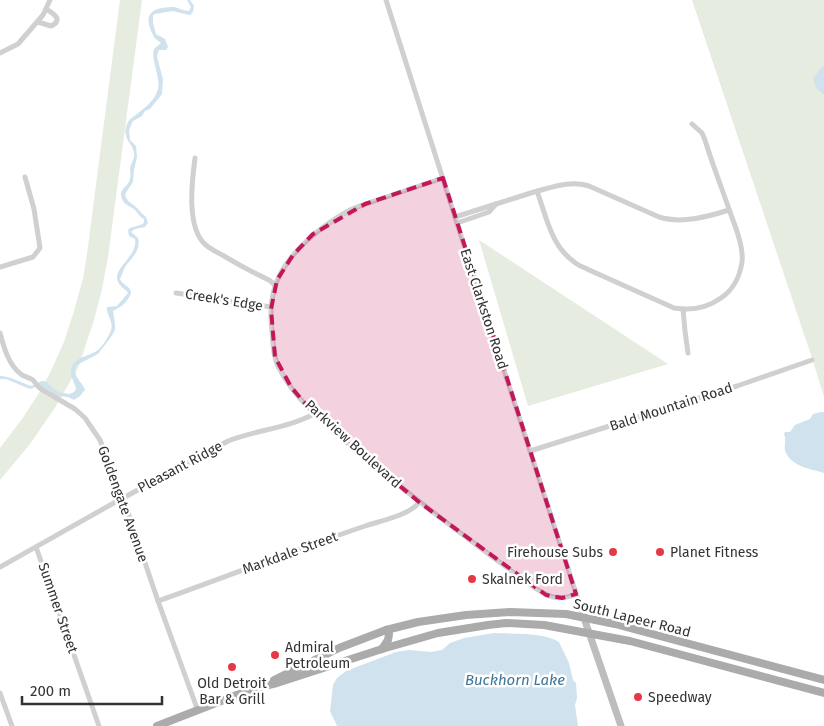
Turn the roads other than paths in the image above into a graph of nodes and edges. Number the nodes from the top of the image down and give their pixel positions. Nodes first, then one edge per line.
1 (50, 0) edge
2 (386, 0) edge
3 (46, 9) junction
4 (38, 22) junction
5 (0, 53) edge
6 (692, 124) dead end
7 (195, 158) dead end
8 (25, 177) dead end
9 (443, 178) junction
10 (537, 191) junction
11 (729, 210) junction
12 (456, 220) junction
13 (0, 268) edge
14 (276, 285) junction
15 (176, 293) dead end
16 (272, 307) junction
17 (683, 310) junction
18 (0, 333) edge
19 (688, 353) dead end
20 (812, 360) dead end
21 (314, 414) junction
22 (530, 451) junction
23 (123, 498) junction
24 (420, 502) junction
25 (36, 547) junction
26 (0, 567) edge
27 (576, 594) junction
28 (158, 601) junction
29 (584, 618) junction
30 (418, 622) junction
31 (386, 630) junction
32 (589, 633) junction
33 (423, 637) junction
34 (653, 648) junction
35 (382, 650) junction
36 (722, 653) junction
37 (763, 664) junction
38 (757, 675) junction
39 (824, 680) edge
40 (264, 686) junction
41 (0, 693) edge
42 (824, 693) edge
43 (198, 711) junction
44 (12, 726) edge
45 (99, 726) edge
46 (157, 726) edge
47 (621, 726) edge

1 - 3 street
2 - 9 street, East Clarkston Road
3 - 4 street
3 - 4 street
4 - 5 street
6 - 11 street
7 - 14 street
8 - 13 street
9 - 12 street, East Clarkston Road
9 - 14 street, Parkview Boulevard
10 - 11 street
10 - 12 street
10 - 17 street
11 - 17 street
12 - 22 street, East Clarkston Road
14 - 16 street, Parkview Boulevard
15 - 16 street, Creek's Edge
16 - 21 street, Parkview Boulevard
17 - 19 street
18 - 23 street, Goldengate Avenue
20 - 22 street, Bald Mountain Road
21 - 23 street, Pleasant Ridge
21 - 24 street, Parkview Boulevard
22 - 27 street, East Clarkston Road
23 - 25 street, Pleasant Ridge
23 - 28 street, Goldengate Avenue
24 - 27 street, Parkview Boulevard
24 - 28 street, Markdale Street
25 - 26 street, Pleasant Ridge
25 - 45 street, Summer Street
27 - 29 street, East Clarkston Road
28 - 43 street, Goldengate Avenue
29 - 30 main road, South Lapeer Road
29 - 32 main road
29 - 36 main road, South Lapeer Road
30 - 31 main road, South Lapeer Road
30 - 33 main road
31 - 35 main road
31 - 40 main road, South Lapeer Road
32 - 33 main road, South Lapeer Road
32 - 34 main road, South Lapeer Road
32 - 47 main road
33 - 35 main road, South Lapeer Road
34 - 36 main road
34 - 38 main road, South Lapeer Road
35 - 40 main road, South Lapeer Road
36 - 37 main road, South Lapeer Road
37 - 38 main road
37 - 39 main road, South Lapeer Road
38 - 42 main road, South Lapeer Road
40 - 43 main road, South Lapeer Road
41 - 44 street
43 - 46 main road, South Lapeer Road

